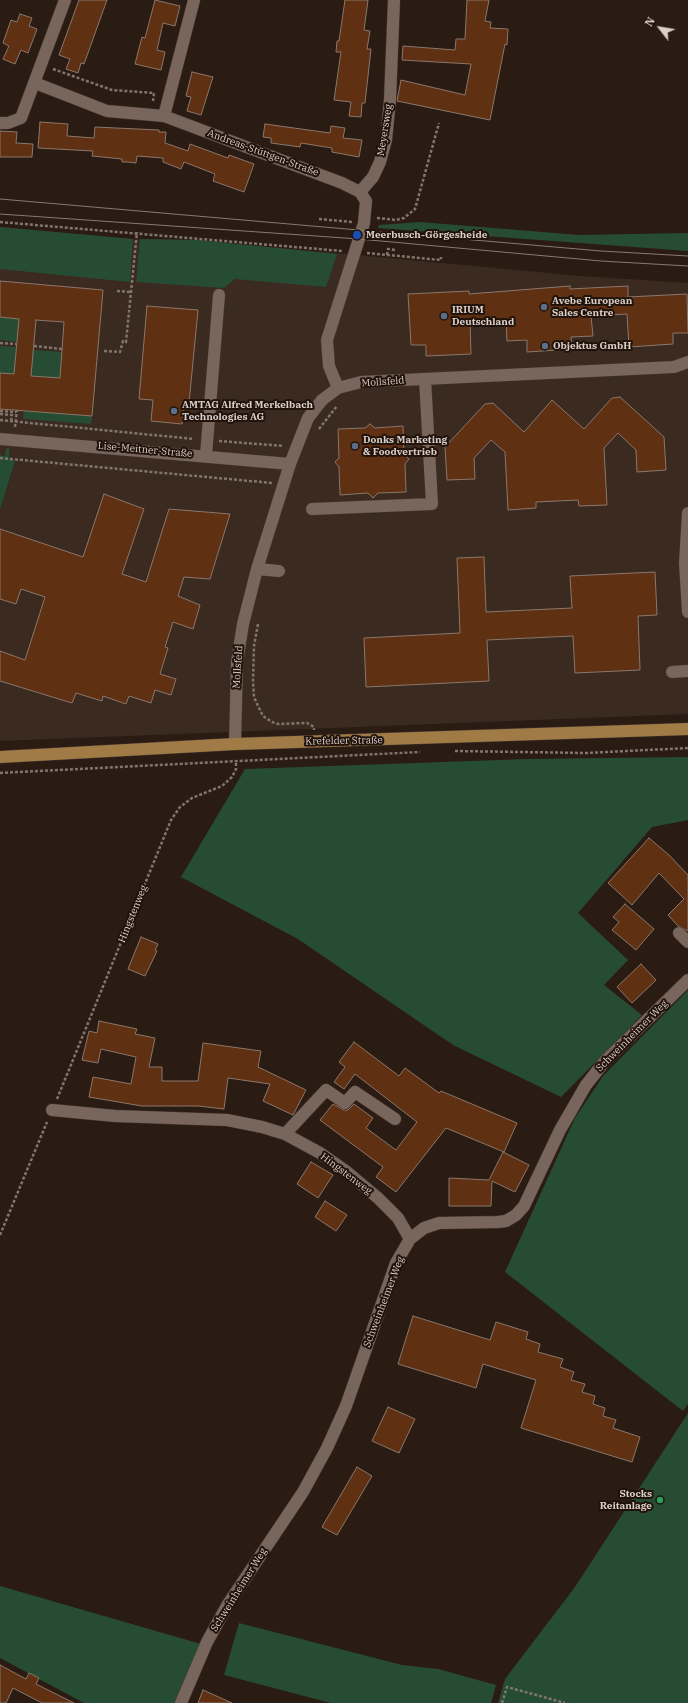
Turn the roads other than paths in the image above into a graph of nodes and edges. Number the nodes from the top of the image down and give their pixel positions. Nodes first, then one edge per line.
1 (65, 0) edge
2 (194, 0) edge
3 (394, 0) edge
4 (35, 83) junction
5 (164, 116) junction
6 (0, 123) edge
7 (360, 192) junction
8 (219, 295) dead end
9 (688, 362) edge
10 (426, 379) junction
11 (340, 388) junction
12 (0, 438) edge
13 (206, 455) junction
14 (290, 464) junction
15 (312, 509) dead end
16 (688, 513) edge
17 (257, 569) junction
18 (280, 571) dead end
19 (688, 612) edge
20 (688, 671) edge
21 (672, 672) dead end
22 (688, 729) edge
23 (235, 744) junction
24 (0, 757) edge
25 (688, 980) edge
26 (52, 1110) road end
27 (395, 1119) dead end
28 (285, 1134) junction
29 (410, 1239) junction
30 (181, 1703) edge

1 - 4 street
2 - 5 street
3 - 7 street, Meyersweg
4 - 5 street, Andreas-Stüttgen-Straße
4 - 6 street
5 - 7 street, Andreas-Stüttgen-Straße
7 - 11 street
8 - 13 street
9 - 10 street, Mollsfeld
10 - 11 street, Mollsfeld
10 - 15 street
11 - 14 street, Mollsfeld
12 - 13 street, Lise-Meitner-Straße
13 - 14 street, Lise-Meitner-Straße
14 - 17 street, Mollsfeld
16 - 19 street
17 - 18 street
17 - 23 street, Mollsfeld
20 - 21 street
22 - 23 main road, Krefelder Straße
23 - 24 main road, Krefelder Straße
25 - 29 street, Schweinheimer Weg
26 - 28 street, Hingstenweg
27 - 28 street
28 - 29 street, Hingstenweg
29 - 30 street, Schweinheimer Weg

